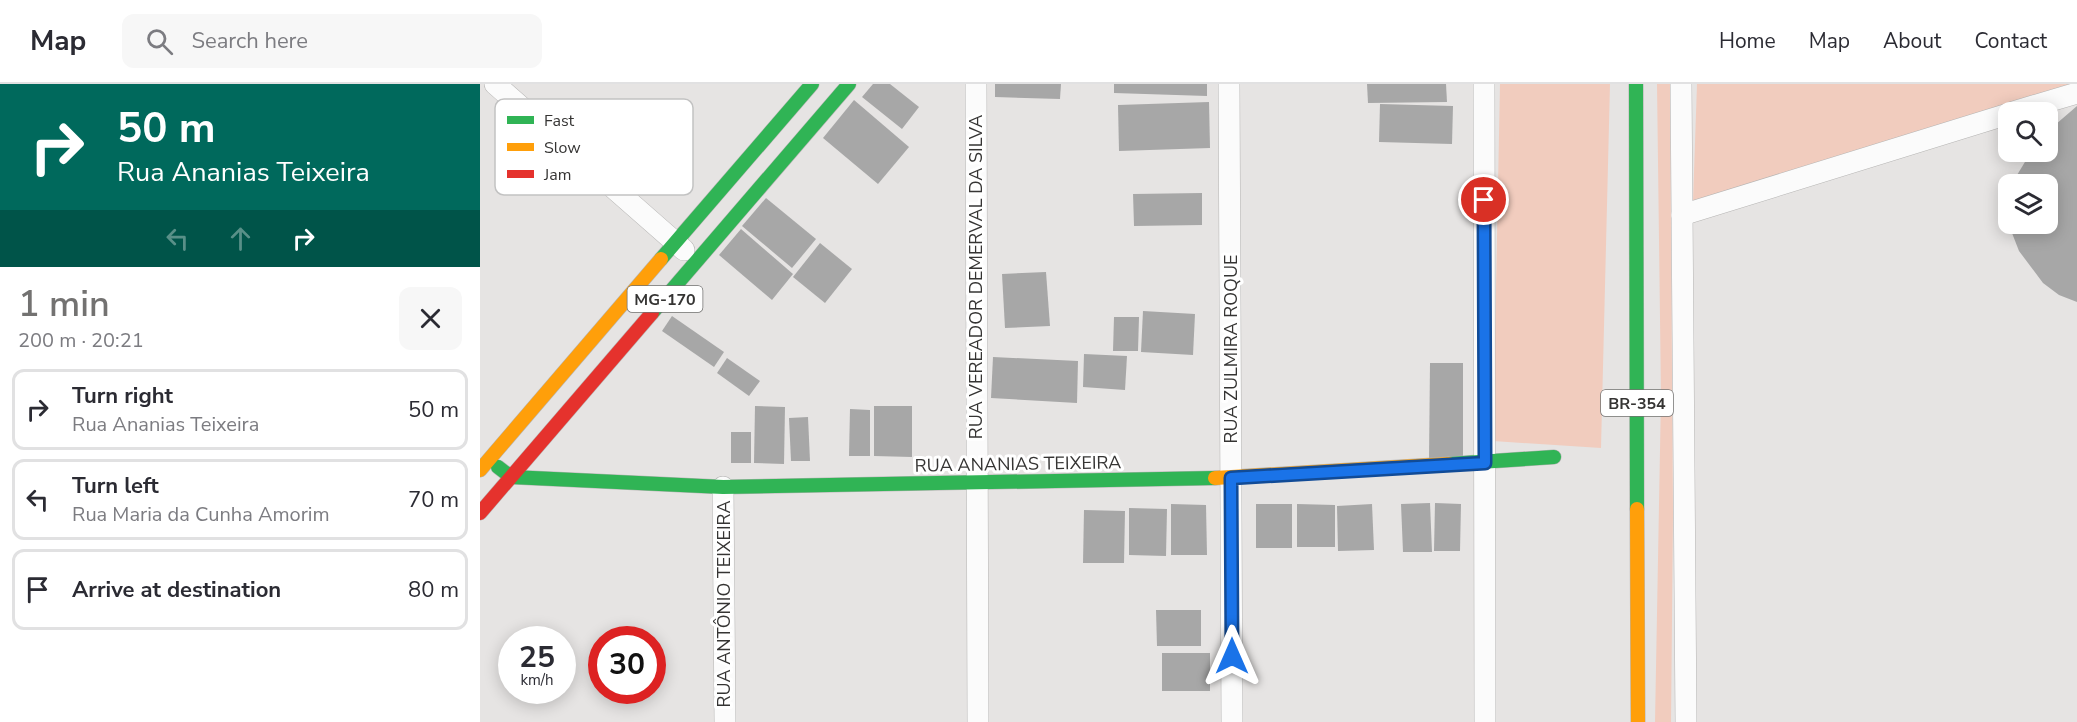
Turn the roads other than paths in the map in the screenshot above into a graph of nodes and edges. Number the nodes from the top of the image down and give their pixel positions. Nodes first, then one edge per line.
1 (495, 84) edge
2 (812, 84) edge
3 (849, 84) edge
4 (976, 84) edge
5 (1229, 84) edge
6 (1484, 84) edge
7 (1636, 84) edge
8 (1681, 84) edge
9 (2077, 93) edge
10 (512, 99) edge
11 (2047, 102) edge
12 (1998, 117) edge
13 (621, 195) edge
14 (1682, 215) junction
15 (675, 243) junction
16 (697, 262) junction
17 (1554, 458) dead end
18 (1485, 463) junction
19 (484, 465) edge
20 (510, 477) junction
21 (1231, 478) junction
22 (976, 483) junction
23 (723, 487) junction
24 (480, 513) edge
25 (724, 722) edge
26 (978, 722) edge
27 (1232, 722) edge
28 (1485, 722) edge
29 (1638, 722) edge
30 (1686, 722) edge

1 - 10 street
2 - 15 main road, MG-170
3 - 16 main road, MG-170
4 - 22 street, RUA VEREADOR DEMERVAL DA SILVA
5 - 21 street, RUA ZULMIRA ROQUE
6 - 18 street
7 - 29 main road, BR-354
8 - 14 street
9 - 11 street
12 - 14 street
13 - 15 street
14 - 30 street
15 - 16 street
15 - 19 main road, MG-170
16 - 20 main road, MG-170
17 - 18 main road, RUA ANANIAS TEIXEIRA
18 - 21 main road, RUA ANANIAS TEIXEIRA
18 - 28 street
19 - 20 main road
20 - 23 main road, RUA ANANIAS TEIXEIRA
20 - 24 main road, MG-170
21 - 22 main road, RUA ANANIAS TEIXEIRA
21 - 27 street, RUA ZULMIRA ROQUE
22 - 23 main road, RUA ANANIAS TEIXEIRA
22 - 26 street, RUA VEREADOR DEMERVAL DA SILVA
23 - 25 street, RUA ANTÔNIO TEIXEIRA

